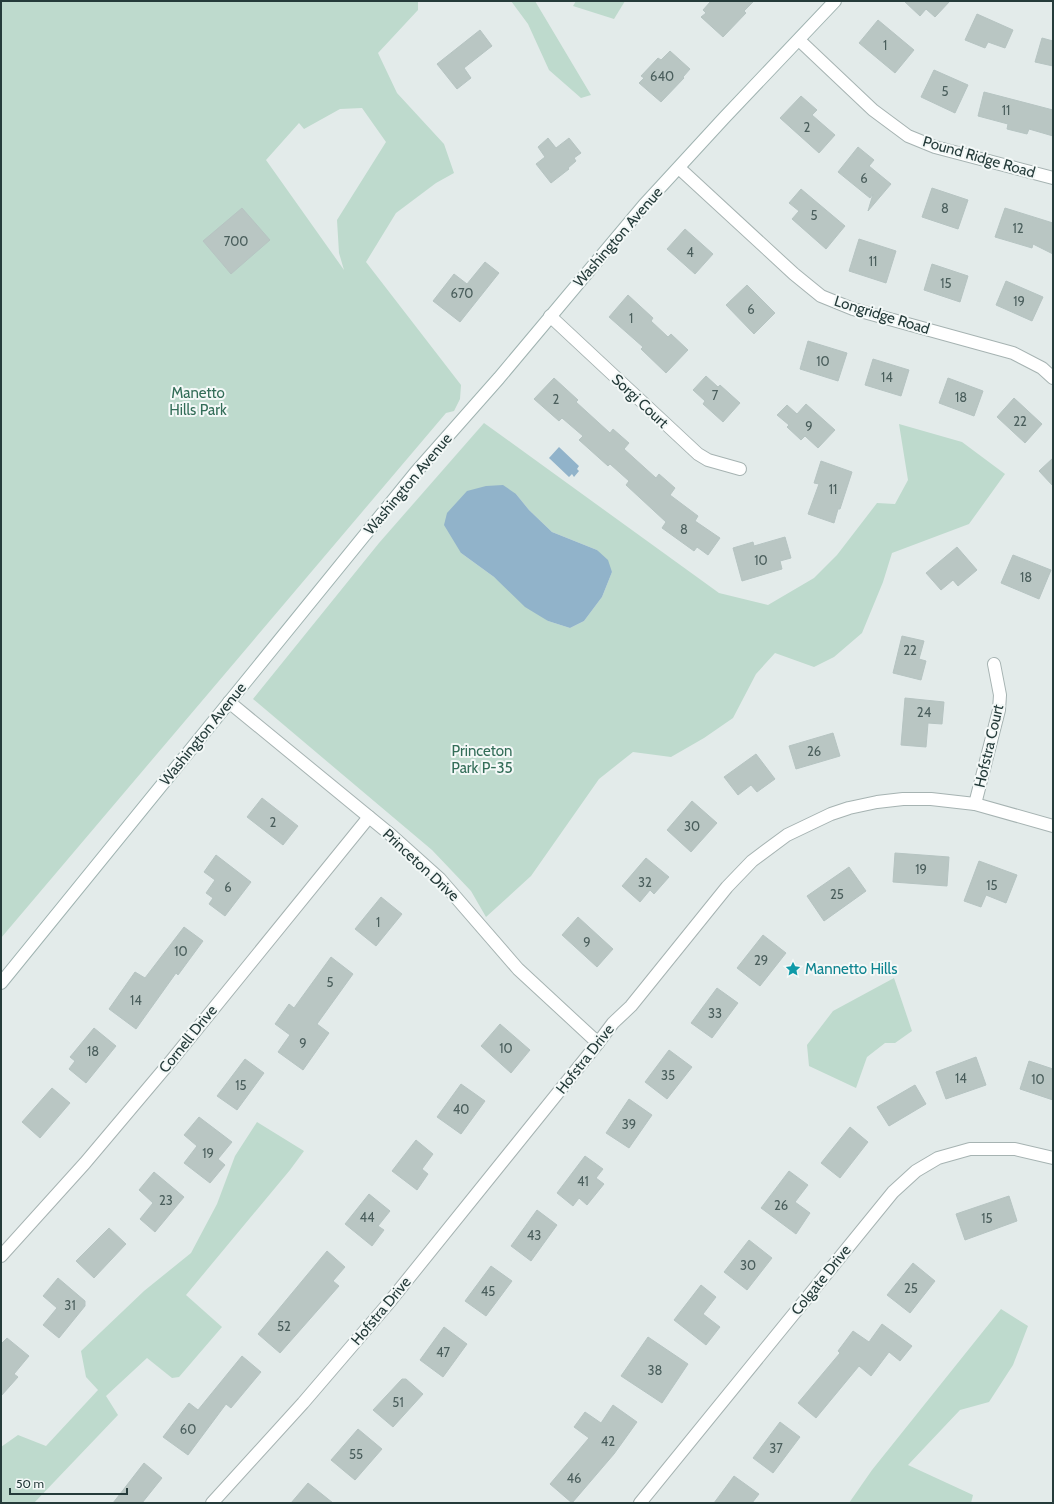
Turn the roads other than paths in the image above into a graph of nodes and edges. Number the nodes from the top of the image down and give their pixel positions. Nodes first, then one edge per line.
1 (835, 1) edge
2 (799, 40) junction
3 (679, 168) junction
4 (1053, 178) edge
5 (550, 316) junction
6 (1053, 378) edge
7 (740, 469) dead end
8 (994, 664) dead end
9 (229, 702) junction
10 (975, 804) junction
11 (369, 817) junction
12 (1053, 826) edge
13 (1, 983) edge
14 (598, 1044) junction
15 (1053, 1158) edge
16 (1, 1256) edge
17 (212, 1503) edge
18 (640, 1503) edge

1 - 2 street, Washington Avenue
2 - 3 street, Washington Avenue
2 - 4 street, Pound Ridge Road
3 - 5 street, Washington Avenue
3 - 6 street, Longridge Road
5 - 7 street, Sorgi Court
5 - 9 street, Washington Avenue
8 - 10 street, Hofstra Court
9 - 11 street, Princeton Drive
9 - 13 street, Washington Avenue
10 - 12 street, Hofstra Drive
10 - 14 street, Hofstra Drive
11 - 14 street, Princeton Drive
11 - 16 street, Cornell Drive
14 - 17 street, Hofstra Drive
15 - 18 street, Colgate Drive

